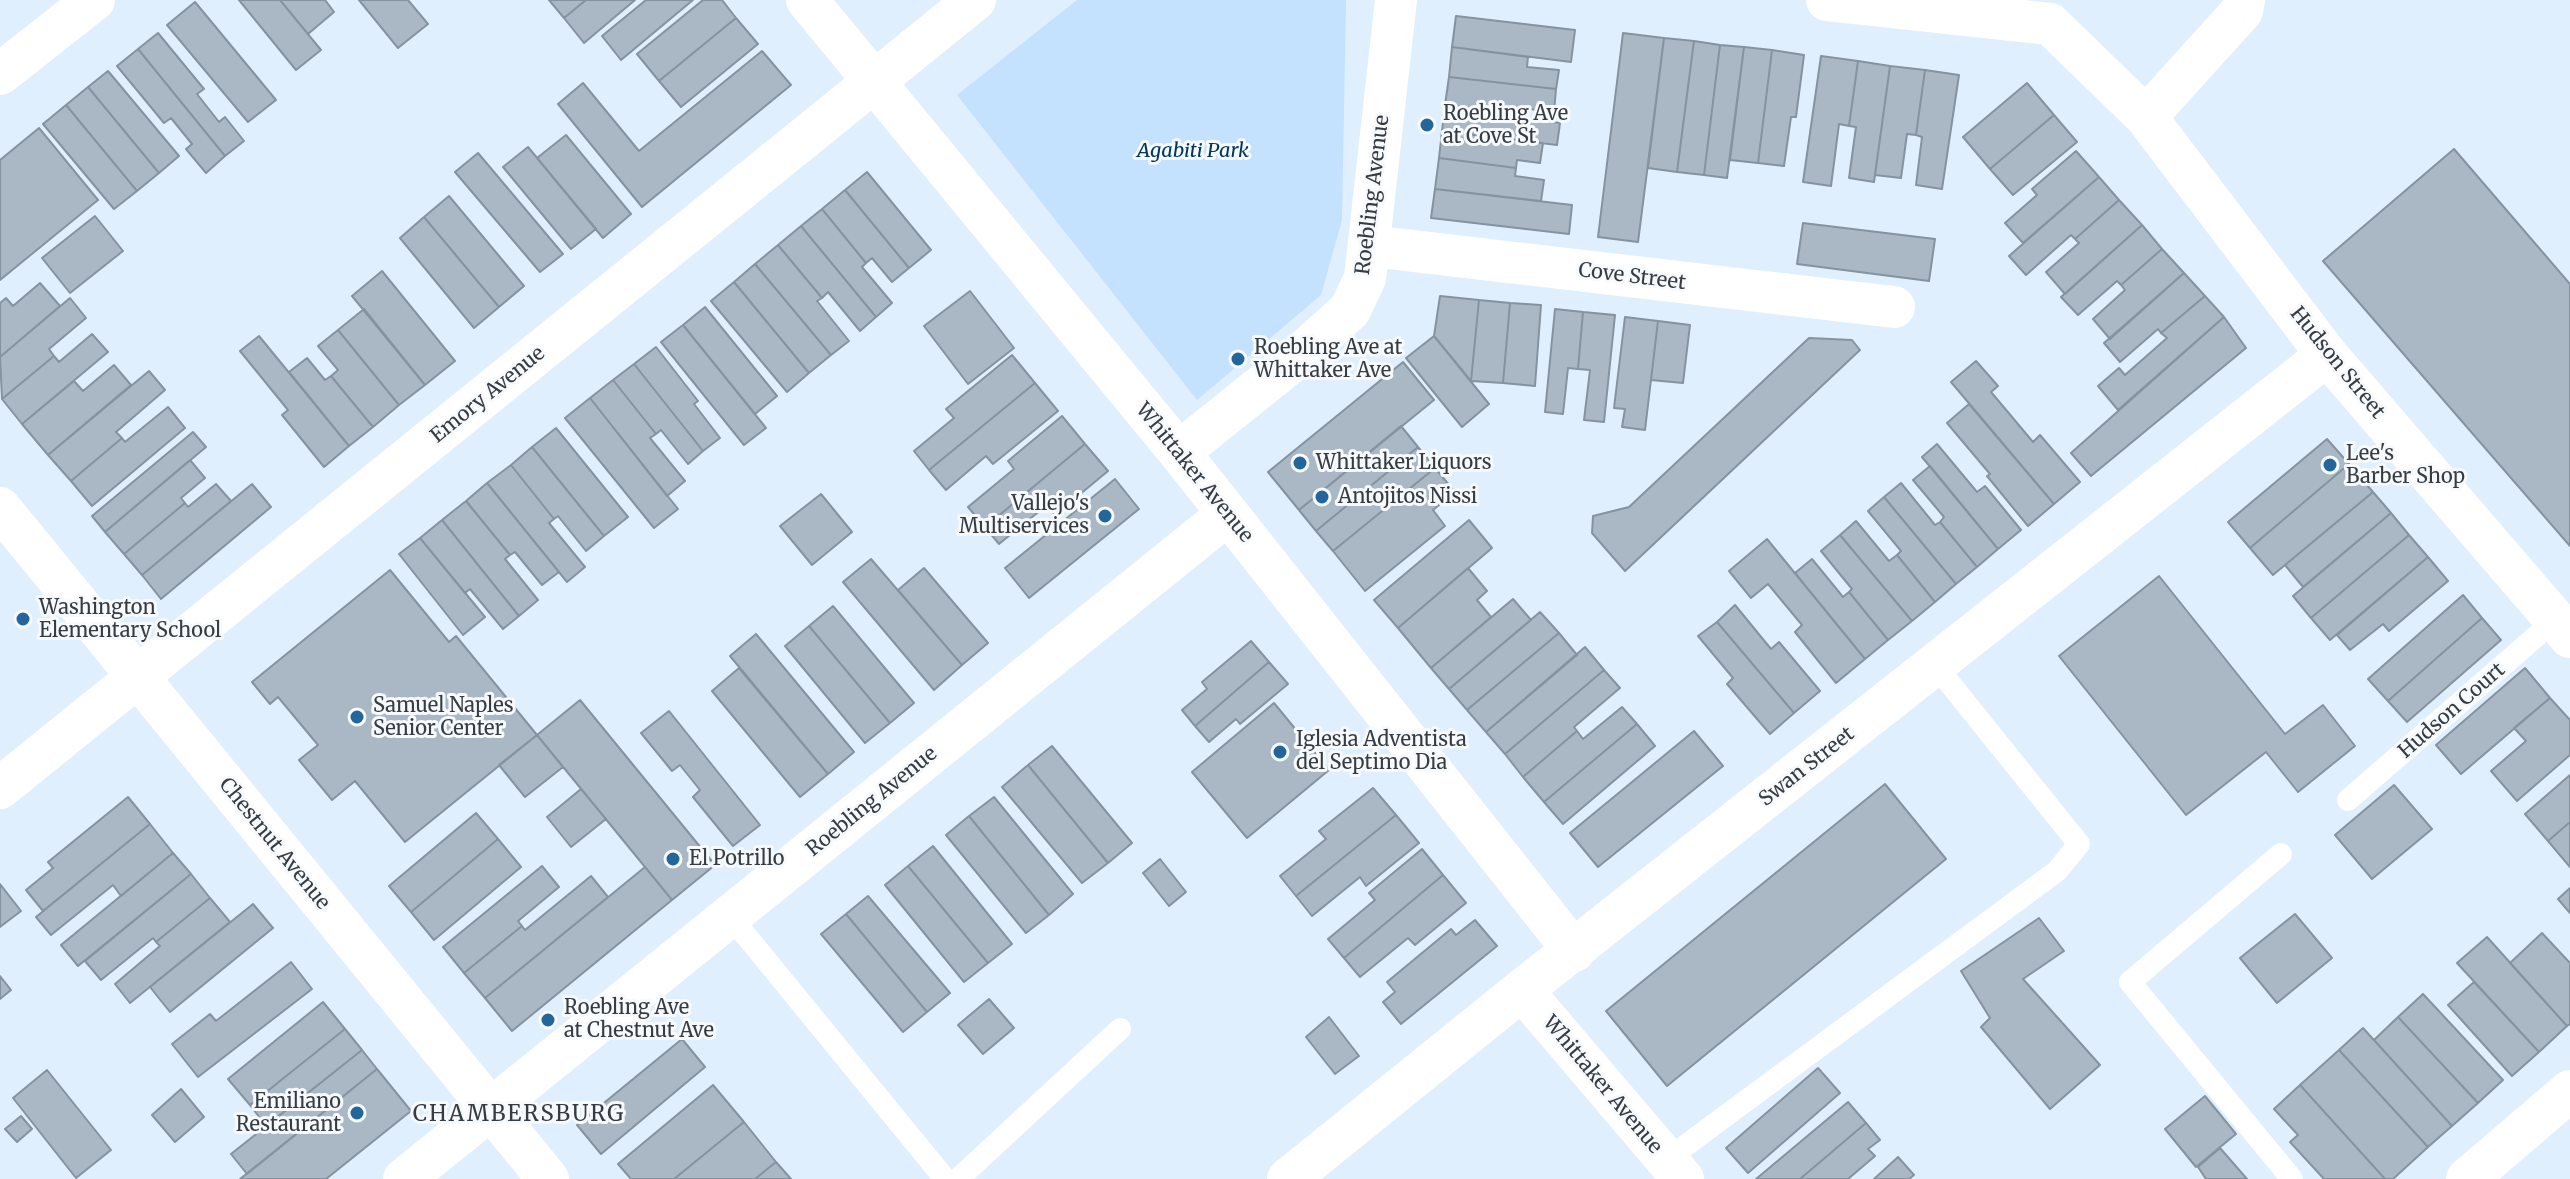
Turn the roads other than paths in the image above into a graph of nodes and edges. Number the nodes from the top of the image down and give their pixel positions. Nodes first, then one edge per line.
1 (94, 0) edge
2 (807, 0) edge
3 (975, 0) edge
4 (1396, 0) edge
5 (1827, 0) edge
6 (2244, 0) edge
7 (0, 74) edge
8 (874, 83) junction
9 (2146, 117) junction
10 (1370, 246) junction
11 (1894, 307) dead end
12 (2327, 355) junction
13 (1179, 452) junction
14 (0, 508) edge
15 (1228, 514) junction
16 (2563, 629) edge
17 (1935, 665) junction
18 (138, 677) junction
19 (0, 788) edge
20 (2348, 800) dead end
21 (2281, 854) dead end
22 (730, 916) junction
23 (1574, 951) junction
24 (1522, 990) junction
25 (1120, 1029) dead end
26 (2570, 1091) edge
27 (490, 1109) junction
28 (1675, 1169) edge
29 (404, 1179) edge
30 (548, 1179) edge
31 (945, 1179) edge
32 (958, 1179) edge
33 (1288, 1179) edge
34 (2292, 1179) edge
35 (2467, 1179) edge

1 - 7 street
2 - 8 street, Whittaker Avenue
3 - 8 street, Emory Avenue
4 - 10 street, Roebling Avenue
5 - 9 street, Hudson Street
6 - 9 street
8 - 13 street, Whittaker Avenue
8 - 18 street, Emory Avenue
9 - 12 street, Hudson Street
10 - 11 street, Cove Street
10 - 13 street, Roebling Avenue
12 - 16 street, Hudson Street
12 - 17 street, Swan Street
13 - 15 street, Whittaker Avenue
14 - 18 street, Chestnut Avenue
15 - 22 street, Roebling Avenue
15 - 23 street, Whittaker Avenue
16 - 20 lane, Hudson Court
17 - 23 street, Swan Street
17 - 28 lane
18 - 19 street, Emory Avenue
18 - 27 street, Chestnut Avenue
21 - 34 lane
22 - 27 street, Roebling Avenue
22 - 31 lane
23 - 24 street, Swan Street
24 - 28 street, Whittaker Avenue
24 - 33 street, Swan Street
25 - 32 lane
26 - 35 street
27 - 29 street, Roebling Avenue
27 - 30 street, Chestnut Avenue

